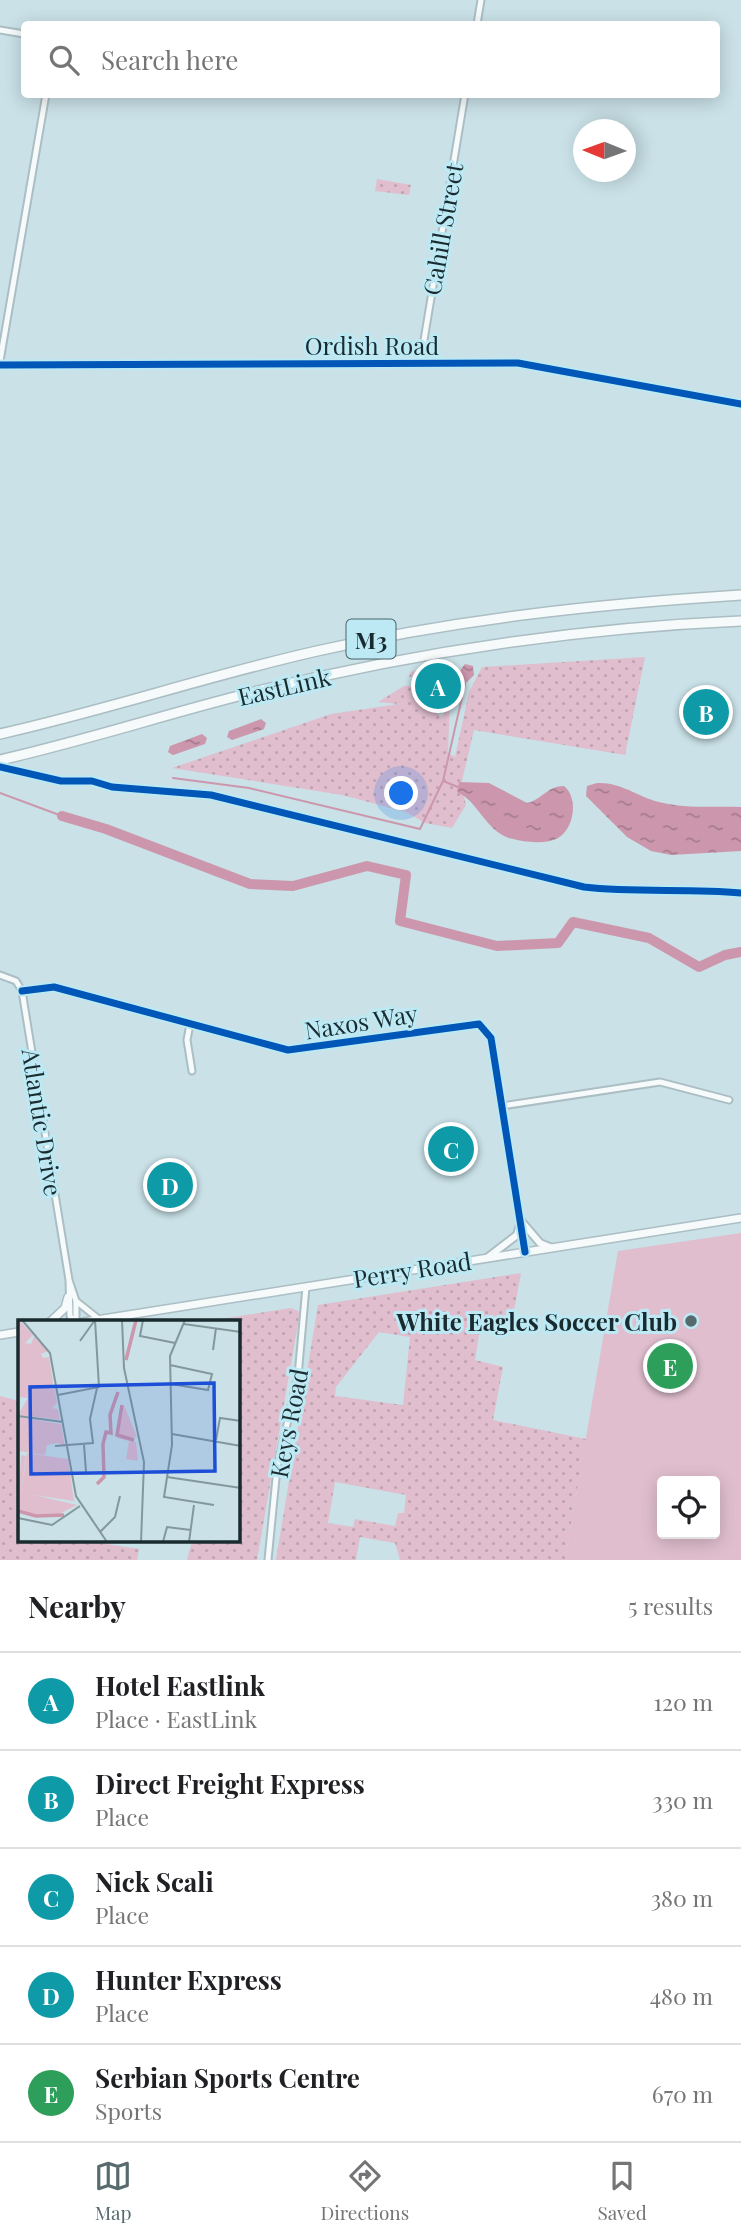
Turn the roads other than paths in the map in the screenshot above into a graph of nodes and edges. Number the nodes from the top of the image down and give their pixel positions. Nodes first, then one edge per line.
1 (481, 0) edge
2 (478, 21) edge
3 (0, 30) edge
4 (21, 34) edge
5 (45, 98) edge
6 (464, 98) edge
7 (0, 363) edge
8 (420, 364) junction
9 (741, 404) edge
10 (741, 595) edge
11 (741, 621) edge
12 (5, 733) edge
13 (0, 760) edge
14 (0, 975) edge
15 (22, 991) junction
16 (190, 1024) junction
17 (192, 1071) dead end
18 (729, 1100) dead end
19 (502, 1107) junction
20 (741, 1219) edge
21 (521, 1221) junction
22 (552, 1248) junction
23 (525, 1252) junction
24 (487, 1258) junction
25 (69, 1280) junction
26 (306, 1286) junction
27 (68, 1297) junction
28 (76, 1301) junction
29 (52, 1320) edge
30 (73, 1320) edge
31 (75, 1320) edge
32 (100, 1320) joint
33 (18, 1332) edge
34 (0, 1335) edge
35 (268, 1560) edge

1 - 2 street
3 - 4 street
5 - 7 street
6 - 8 street, Cahill Street
7 - 8 street, Ordish Road
8 - 9 street, Ordish Road
10 - 12 highway, EastLink / M3
11 - 13 highway, EastLink / M3
14 - 15 street
15 - 16 street, Naxos Way
15 - 25 street, Atlantic Drive
16 - 17 street
16 - 19 street, Naxos Way
18 - 19 street
19 - 21 street, Naxos Way
20 - 22 main road, Perry Road
21 - 22 street
21 - 23 street, Naxos Way
21 - 24 street
22 - 23 main road, Perry Road
23 - 24 main road, Perry Road
24 - 26 main road, Perry Road
25 - 27 street, Atlantic Drive
25 - 28 street, Atlantic Drive
26 - 32 main road, Perry Road
26 - 35 street, Keys Road
27 - 29 main road
27 - 30 street, Atlantic Drive
28 - 31 street, Atlantic Drive
28 - 32 street
33 - 34 main road

